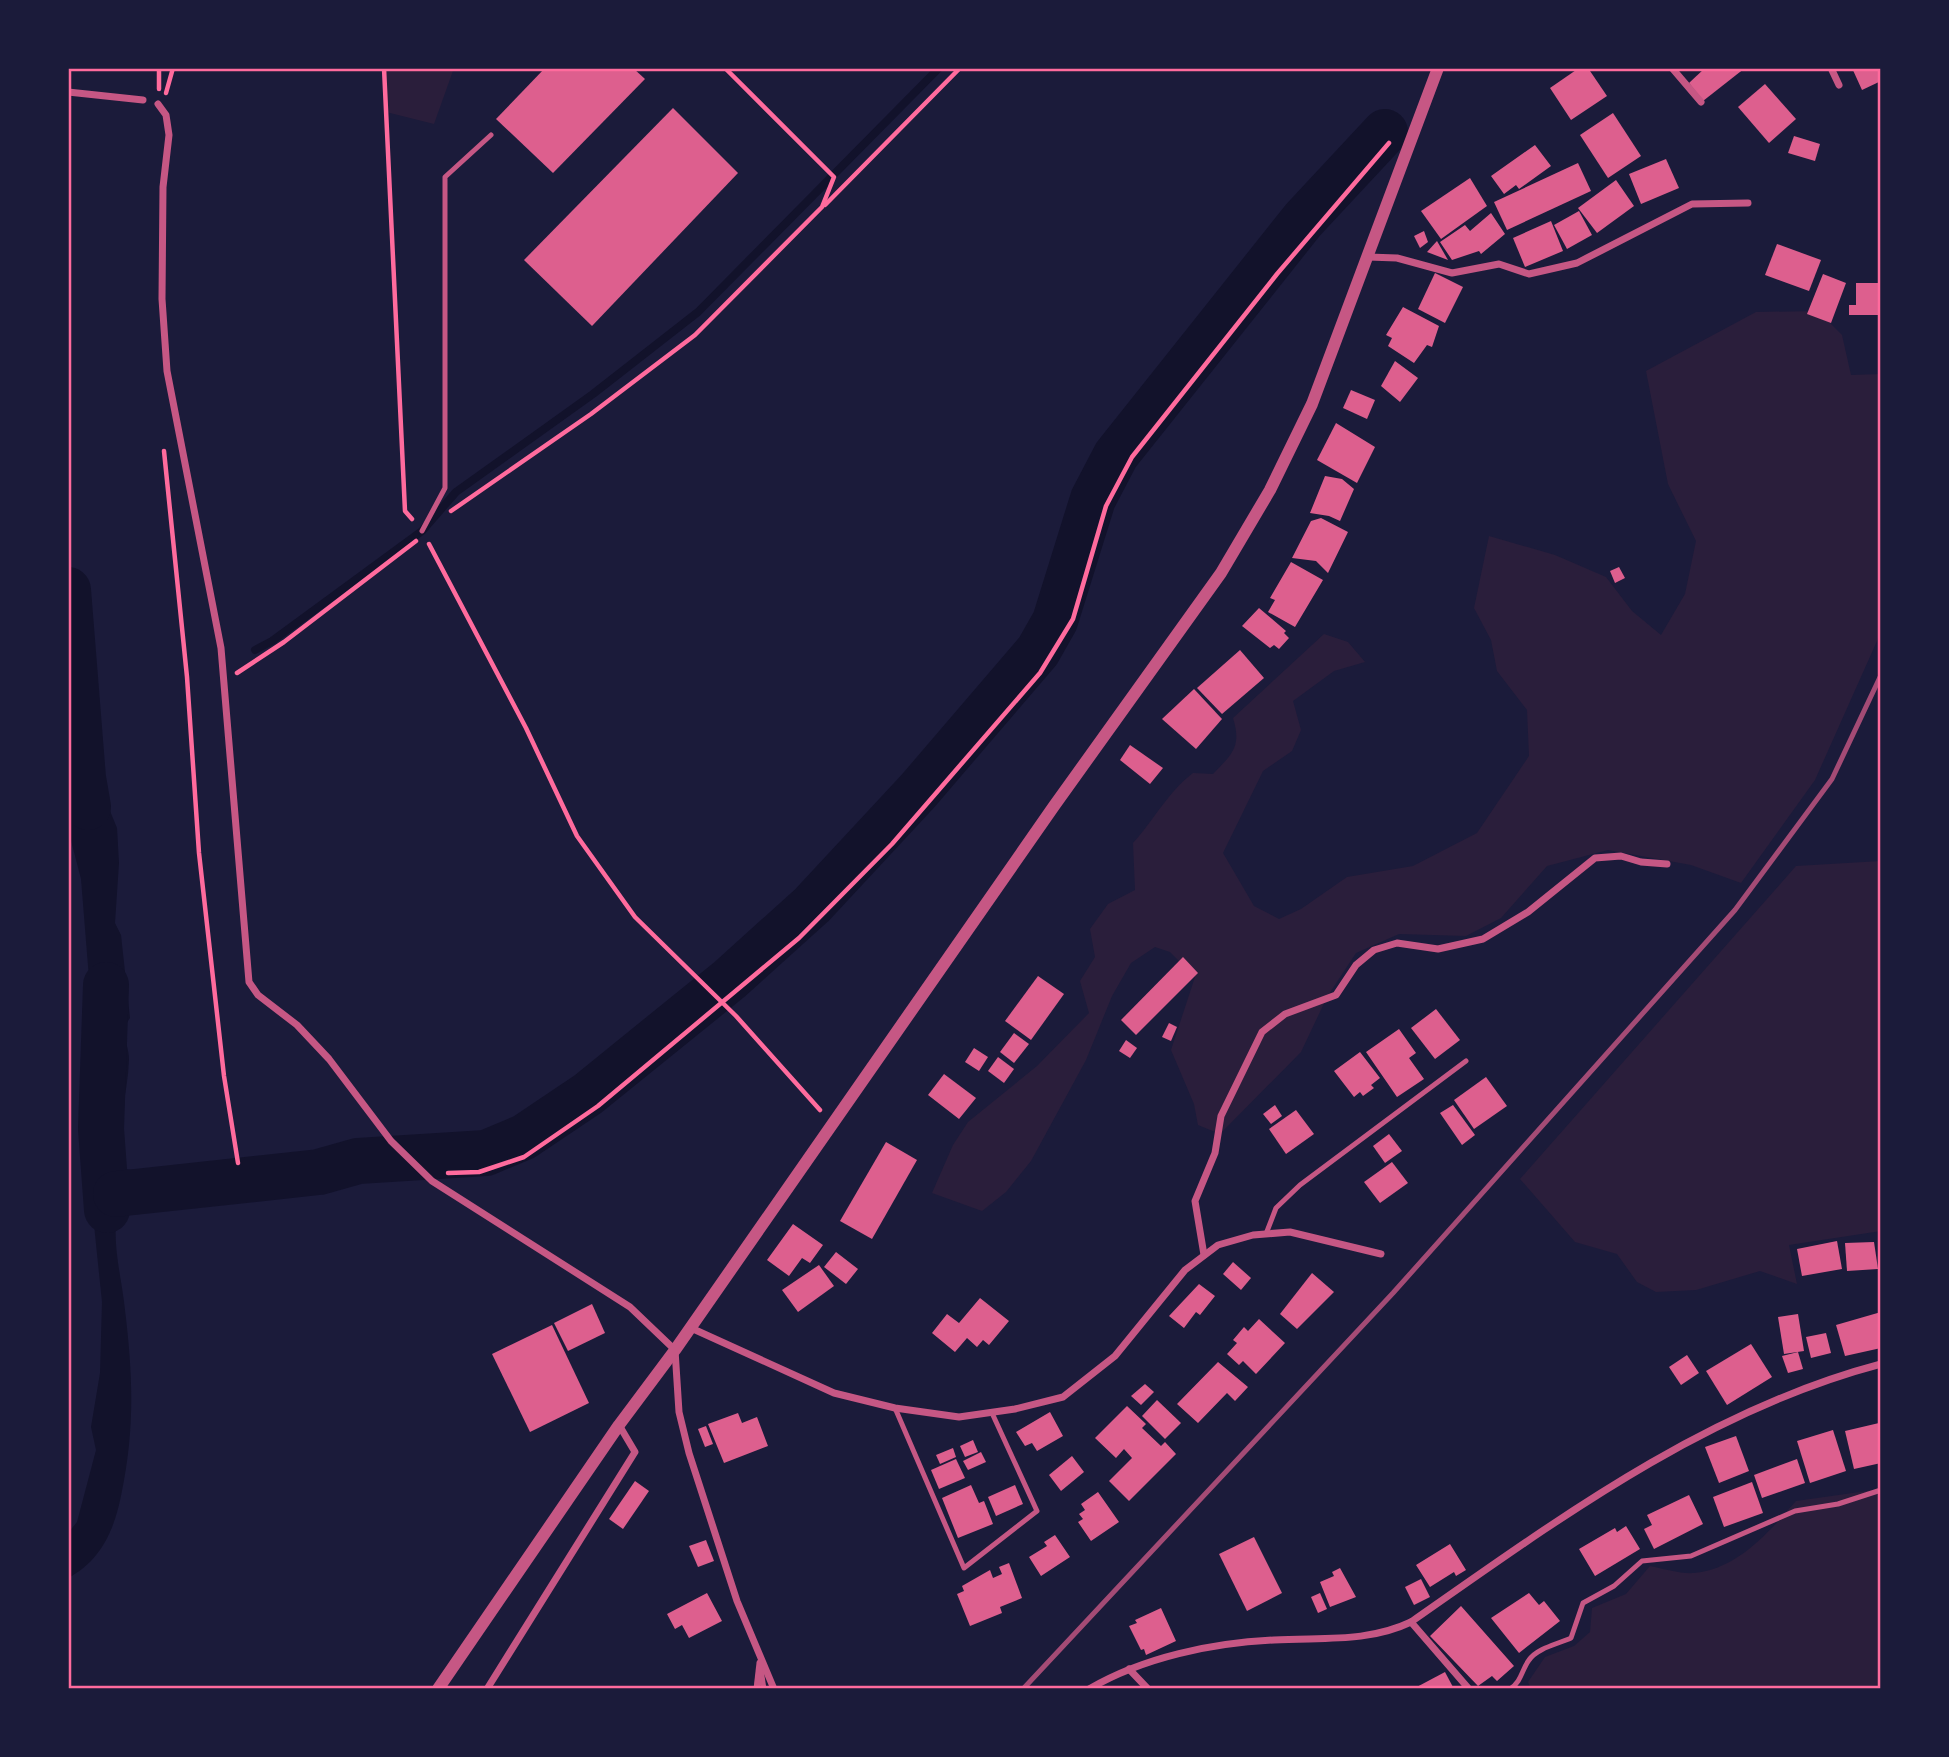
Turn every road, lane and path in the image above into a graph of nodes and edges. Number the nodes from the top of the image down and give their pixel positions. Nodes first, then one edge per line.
1 (384, 68) edge
2 (725, 68) edge
3 (960, 68) edge
4 (1438, 68) edge
5 (1672, 68) edge
6 (1831, 68) edge
7 (1839, 85) dead end
8 (68, 92) edge
9 (143, 100) dead end
10 (1701, 102) dead end
11 (158, 104) dead end
12 (491, 135) dead end
13 (1392, 139) dead end
14 (1748, 203) dead end
15 (822, 207) junction
16 (1368, 257) junction
17 (164, 438) dead end
18 (422, 531) junction
19 (224, 681) junction
20 (1667, 864) dead end
21 (723, 1003) junction
22 (1466, 1061) dead end
23 (832, 1124) junction
24 (238, 1163) dead end
25 (423, 1174) junction
26 (1266, 1234) junction
27 (1381, 1254) dead end
28 (1205, 1255) junction
29 (691, 1328) junction
30 (676, 1350) junction
31 (1881, 1364) edge
32 (895, 1408) junction
33 (992, 1413) junction
34 (619, 1425) junction
35 (1881, 1490) edge
36 (1411, 1622) junction
37 (760, 1662) junction
38 (1129, 1669) junction
39 (438, 1689) edge
40 (488, 1689) edge
41 (757, 1689) edge
42 (764, 1689) edge
43 (774, 1689) edge
44 (1089, 1689) edge
45 (1148, 1689) edge
46 (1469, 1689) edge
47 (1510, 1689) edge

1 - 18 path
2 - 15 path
3 - 15 path
4 - 16 street
5 - 10 street
6 - 7 street
8 - 9 street
11 - 19 street
12 - 18 lane
13 - 21 path
14 - 16 street
15 - 18 path
16 - 23 street
17 - 24 path
18 - 19 path
18 - 21 path
19 - 25 street
20 - 28 street
21 - 23 path
21 - 25 path
22 - 26 lane
23 - 29 street
25 - 30 street
26 - 27 street
26 - 28 street
28 - 33 street
29 - 30 street
29 - 32 street
30 - 34 street
30 - 37 street
31 - 36 street
32 - 33 street
32 - 33 lane
34 - 39 street
34 - 40 street
35 - 47 lane
36 - 38 street
36 - 46 street
37 - 41 street
37 - 42 lane
37 - 43 street
38 - 44 street
38 - 45 street

